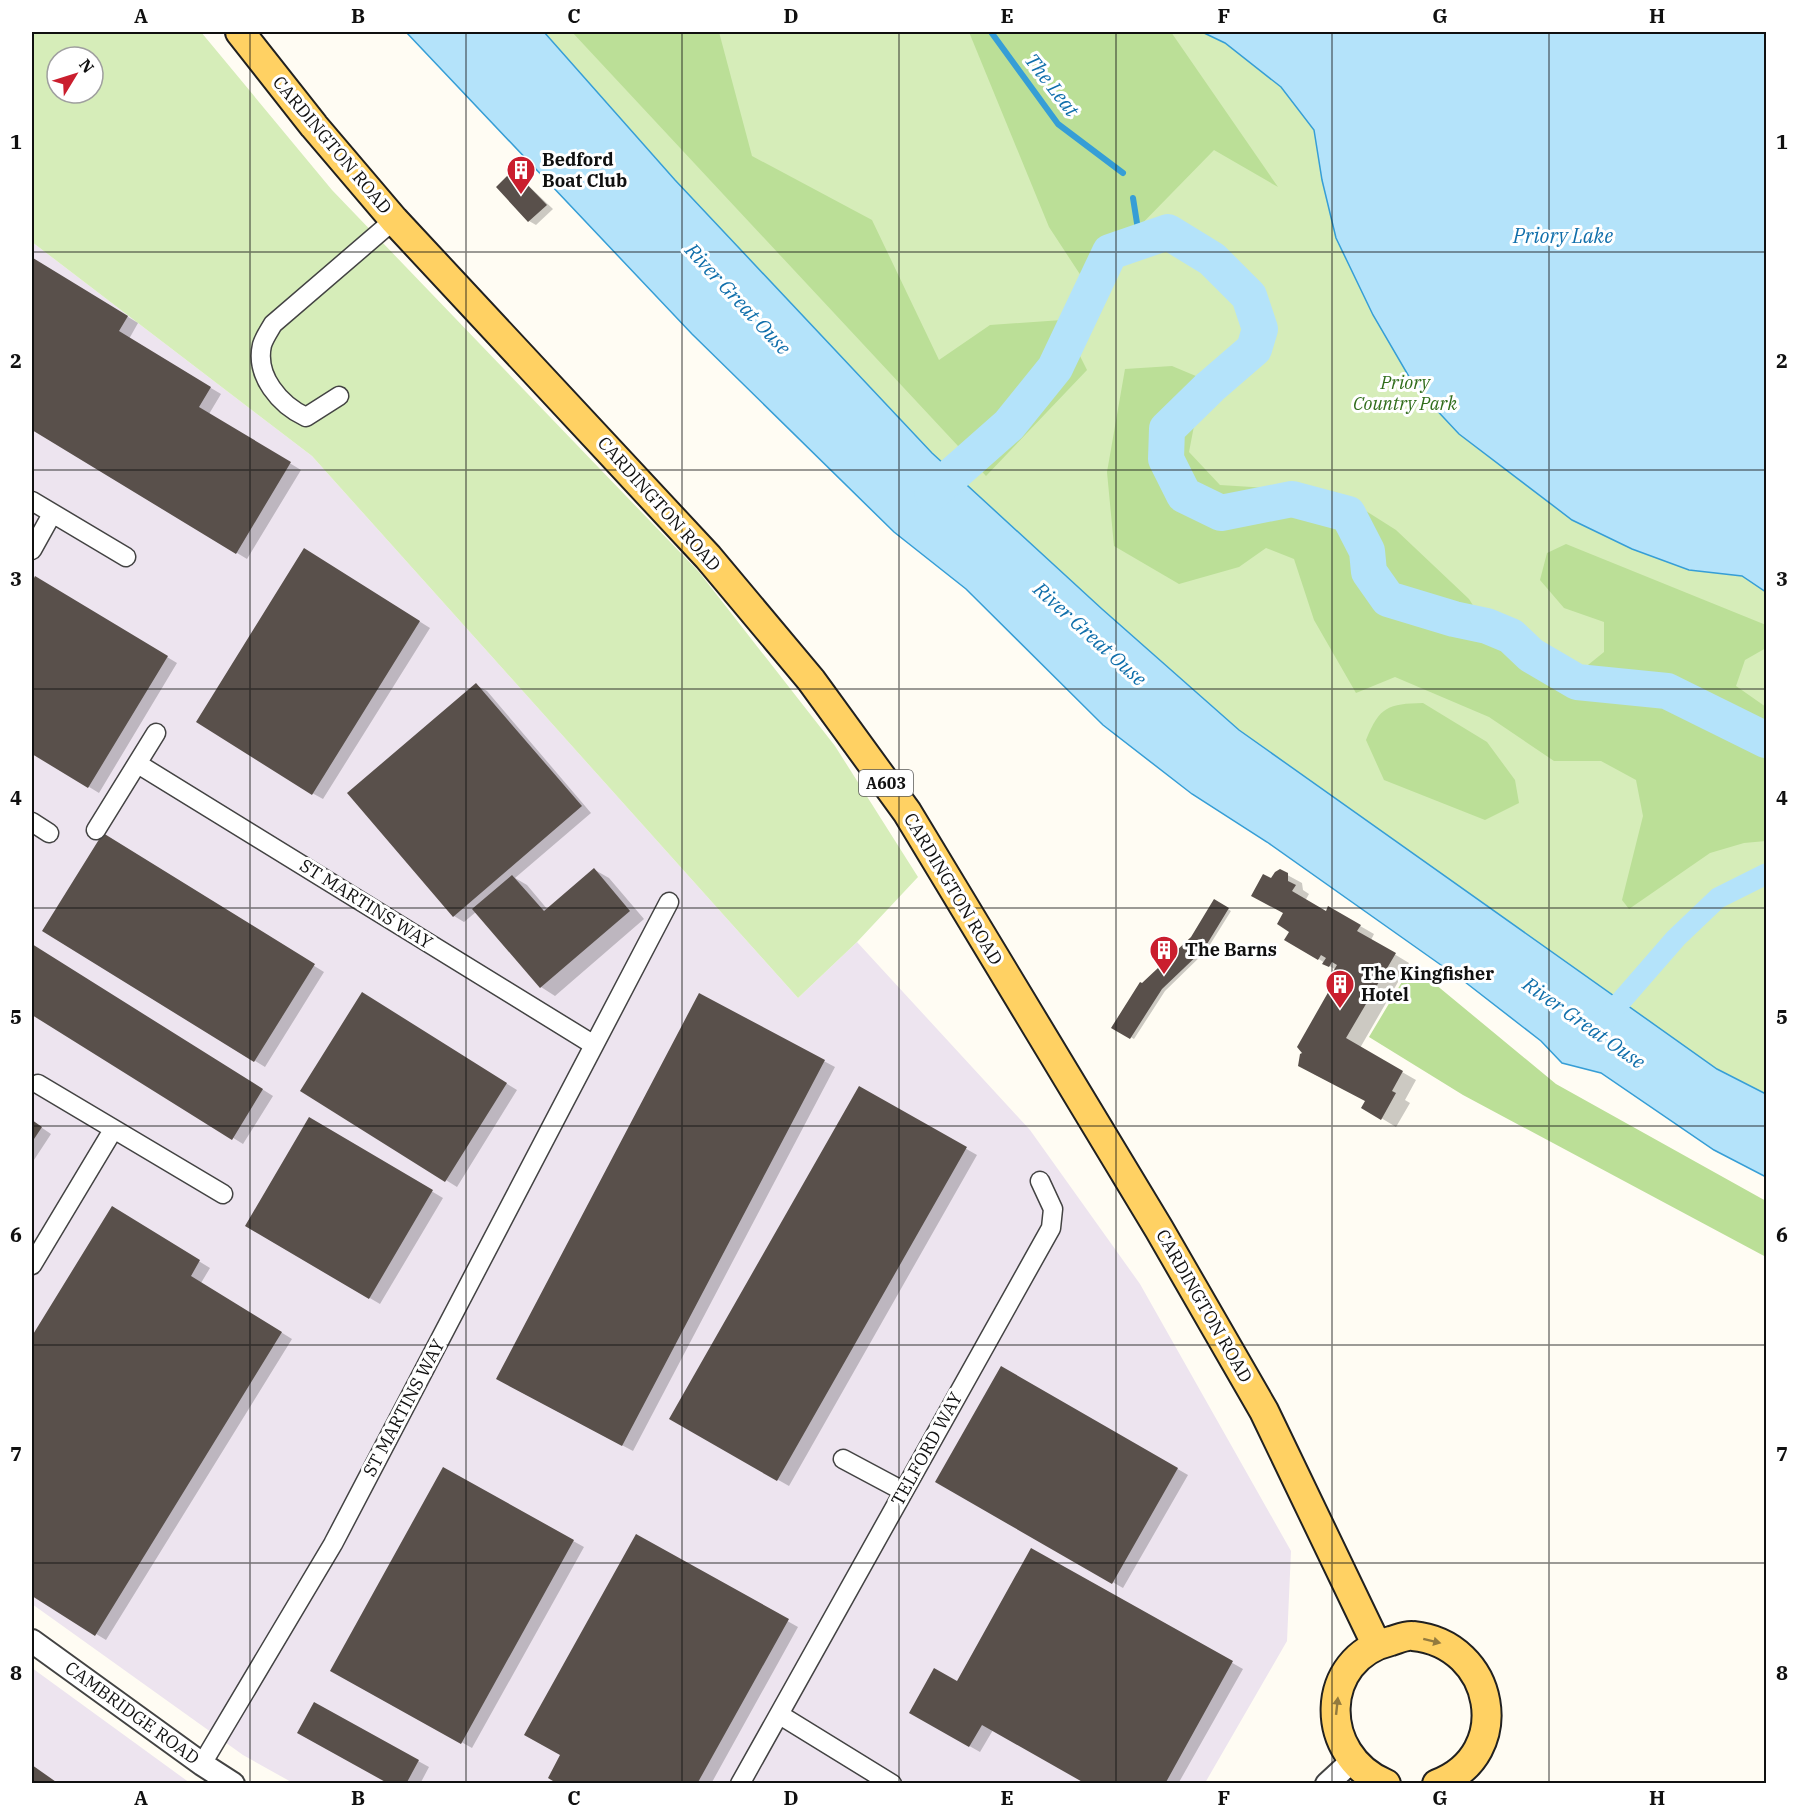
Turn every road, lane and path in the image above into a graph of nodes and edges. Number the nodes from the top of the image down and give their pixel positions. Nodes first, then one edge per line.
1 (240, 32) edge
2 (394, 220) junction
3 (339, 396) dead end
4 (32, 501) edge
5 (52, 514) junction
6 (32, 550) edge
7 (126, 557) dead end
8 (156, 733) dead end
9 (138, 764) junction
10 (32, 822) edge
11 (96, 830) dead end
12 (49, 833) dead end
13 (669, 902) dead end
14 (594, 1045) junction
15 (38, 1084) dead end
16 (113, 1130) junction
17 (1040, 1182) dead end
18 (224, 1194) dead end
19 (32, 1265) edge
20 (843, 1459) dead end
21 (903, 1491) junction
22 (32, 1641) edge
23 (1376, 1644) junction
24 (780, 1715) junction
25 (1352, 1761) junction
26 (202, 1764) junction
27 (1447, 1782) edge
28 (233, 1784) edge
29 (740, 1784) edge
30 (892, 1784) edge
31 (1327, 1784) edge
32 (1386, 1784) edge

1 - 2 main road, CARDINGTON ROAD / A603
2 - 3 street
2 - 23 main road, CARDINGTON ROAD / A603
4 - 5 street
5 - 6 street
5 - 7 street
8 - 9 street
9 - 11 street
9 - 14 street, ST MARTINS WAY
10 - 12 street
13 - 14 street, ST MARTINS WAY
14 - 26 street, ST MARTINS WAY
15 - 16 street
16 - 18 street
16 - 19 street
17 - 21 street, TELFORD WAY
20 - 21 street
21 - 24 street, TELFORD WAY
22 - 26 street, CAMBRIDGE ROAD
25 -> 23 main road
23 -> 27 main road
24 - 29 street, TELFORD WAY
24 - 30 street
25 - 31 street
25 - 32 main road
26 - 28 street, CAMBRIDGE ROAD

